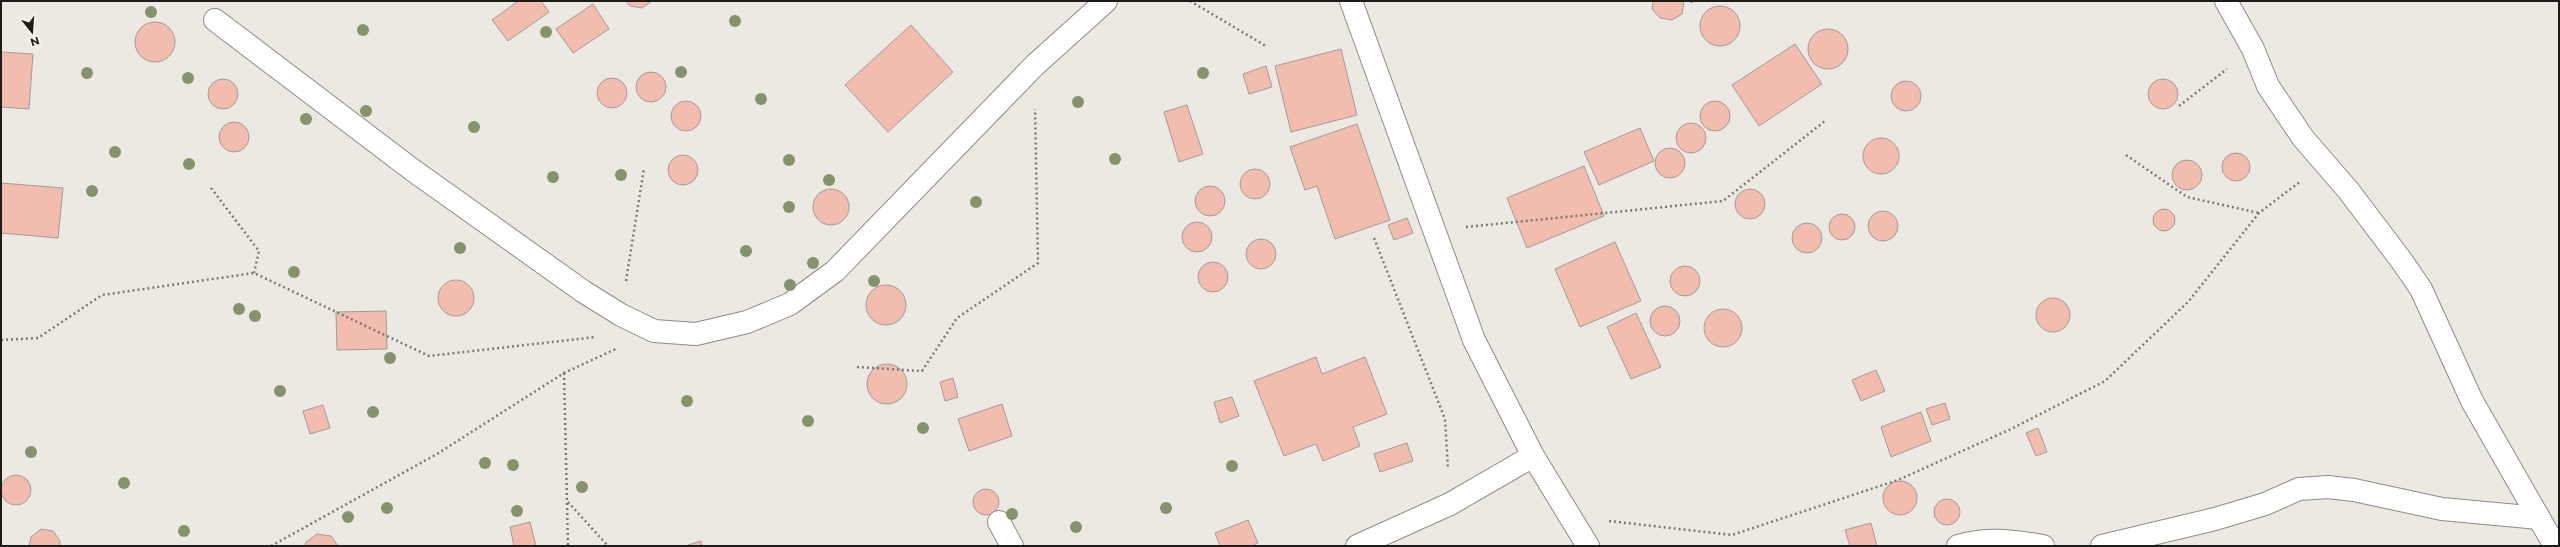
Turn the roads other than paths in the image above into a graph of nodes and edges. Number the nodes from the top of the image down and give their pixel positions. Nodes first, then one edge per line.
1 (1106, 1) edge
2 (1351, 1) edge
3 (2226, 1) edge
4 (215, 20) dead end
5 (1533, 456) junction
6 (2539, 518) junction
7 (999, 522) dead end
8 (1012, 546) edge
9 (1357, 546) edge
10 (1588, 546) edge
11 (1958, 546) edge
12 (2043, 546) edge
13 (2102, 546) edge
14 (2555, 546) edge

1 - 4 street
2 - 5 street
3 - 6 street
5 - 9 street
5 - 10 street
6 - 13 street
6 - 14 street
7 - 8 street
11 - 12 street

